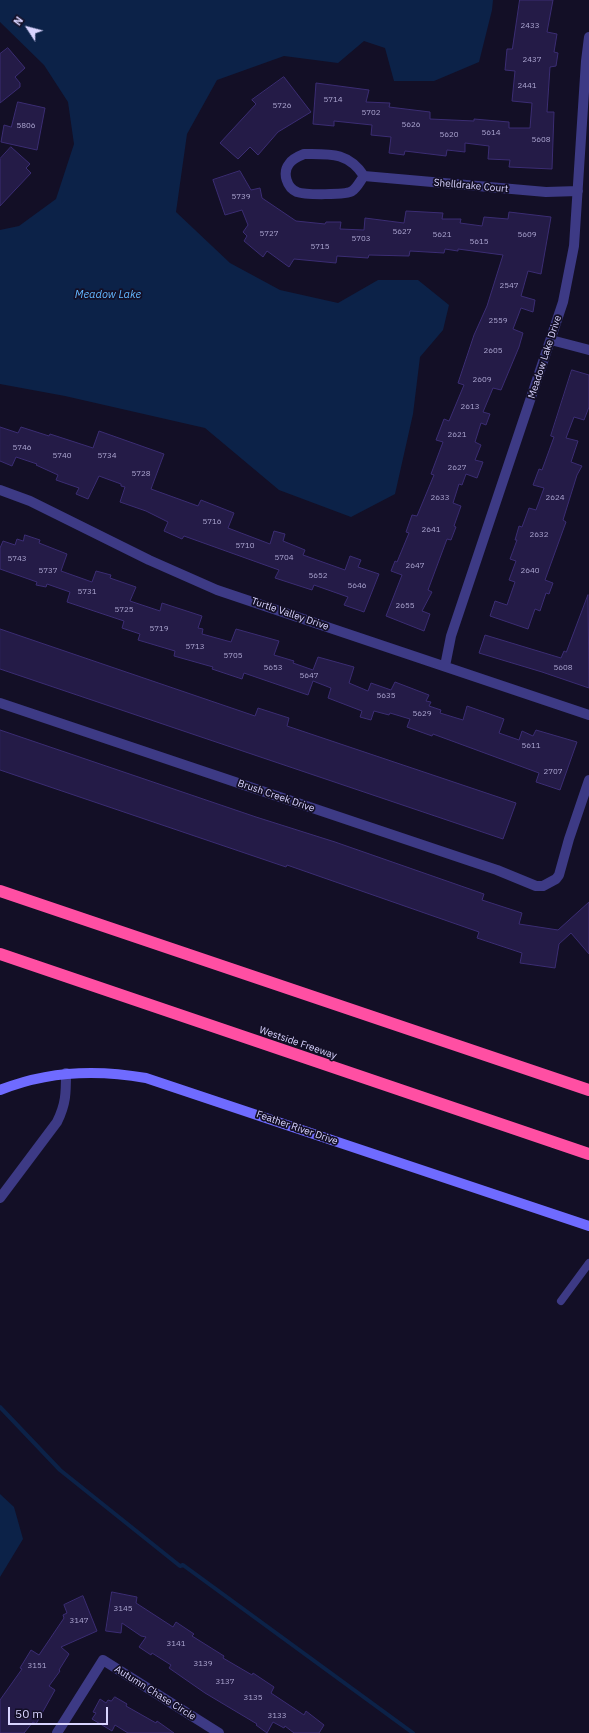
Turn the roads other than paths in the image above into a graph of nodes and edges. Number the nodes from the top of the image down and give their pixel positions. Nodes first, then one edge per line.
1 (589, 37) edge
2 (364, 176) junction
3 (578, 191) junction
4 (551, 340) junction
5 (589, 350) edge
6 (0, 490) edge
7 (445, 666) junction
8 (0, 702) edge
9 (589, 715) edge
10 (589, 780) edge
11 (0, 891) edge
12 (0, 954) edge
13 (66, 1073) junction
14 (0, 1090) edge
15 (589, 1090) edge
16 (589, 1154) edge
17 (0, 1198) edge
18 (589, 1226) edge
19 (589, 1263) edge
20 (560, 1301) dead end
21 (57, 1733) edge
22 (219, 1733) edge

1 - 3 street, Meadow Lake Drive
2 - 2 street
2 - 3 street, Shelldrake Court
3 - 4 street, Meadow Lake Drive
4 - 5 street
4 - 7 street, Meadow Lake Drive
6 - 7 street, Turtle Valley Drive
7 - 9 street, Turtle Valley Drive
8 - 10 street, Brush Creek Drive
11 - 15 highway
12 - 16 highway, Westside Freeway
13 - 14 street, Feather River Drive
13 - 17 street
13 - 18 street, Feather River Drive
19 - 20 lane
21 - 22 street, Autumn Chase Circle

